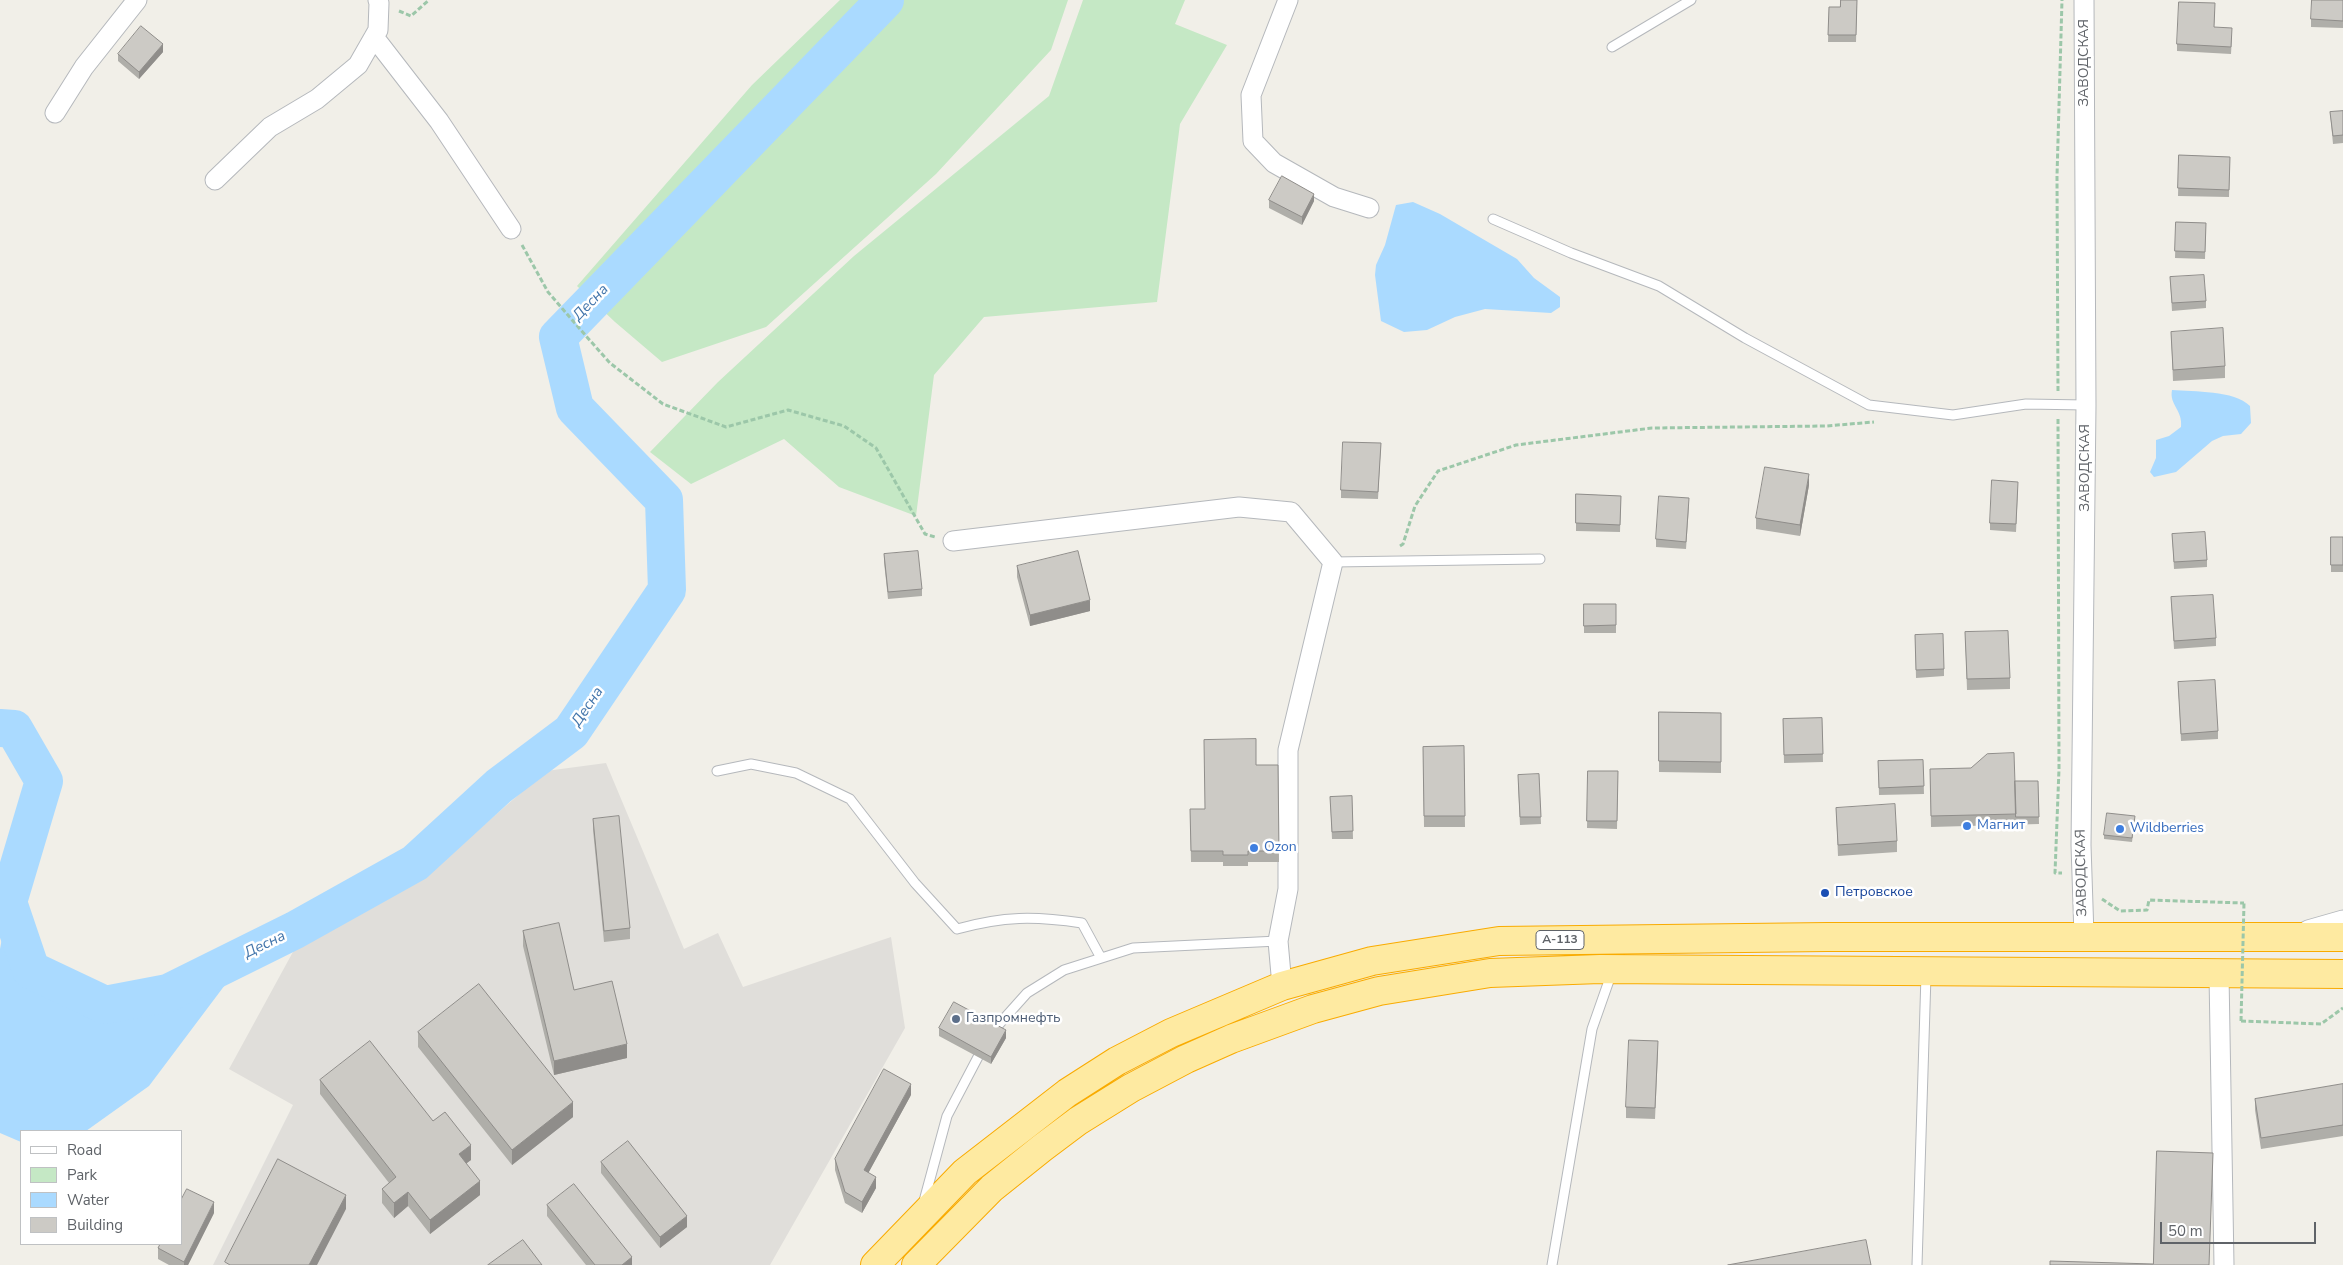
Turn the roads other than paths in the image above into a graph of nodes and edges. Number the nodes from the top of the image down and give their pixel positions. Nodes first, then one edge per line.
1 (137, 0) edge
2 (1288, 0) edge
3 (1691, 0) edge
4 (2084, 0) edge
5 (378, 2) edge
6 (374, 37) junction
7 (1612, 47) dead end
8 (55, 113) dead end
9 (215, 180) dead end
10 (1370, 208) dead end
11 (1493, 218) dead end
12 (510, 229) road end
13 (2086, 405) junction
14 (953, 541) road end
15 (1540, 559) dead end
16 (1333, 562) junction
17 (717, 772) dead end
18 (2343, 920) edge
19 (2084, 936) junction
20 (2285, 937) junction
21 (2343, 937) edge
22 (1278, 941) junction
23 (1101, 958) junction
24 (1613, 969) junction
25 (1926, 972) junction
26 (2343, 974) edge
27 (2219, 975) junction
28 (1282, 986) junction
29 (993, 1031) edge
30 (978, 1057) edge
31 (921, 1216) junction
32 (875, 1265) edge
33 (916, 1265) edge
34 (1552, 1265) edge
35 (1917, 1265) edge
36 (2224, 1265) edge

1 - 8 street
2 - 10 street
3 - 7 lane
4 - 13 street, ЗАВОДСКАЯ
5 - 6 street
6 - 9 street
6 - 12 street
11 - 13 lane
13 - 19 street, ЗАВОДСКАЯ
14 - 16 street
15 - 16 lane
16 - 22 street
17 - 23 lane
18 - 20 street
19 - 20 highway, А-113
19 - 28 highway, А-113
20 - 21 highway, А-113
22 - 23 lane
22 - 28 street
23 - 29 lane
24 - 25 highway, А-113
24 - 33 highway, А-113
24 - 34 lane
25 - 27 highway, А-113
25 - 35 lane
26 - 27 highway, А-113
27 - 36 street
28 - 31 highway, А-113
30 - 31 lane
31 - 32 highway, А-113

